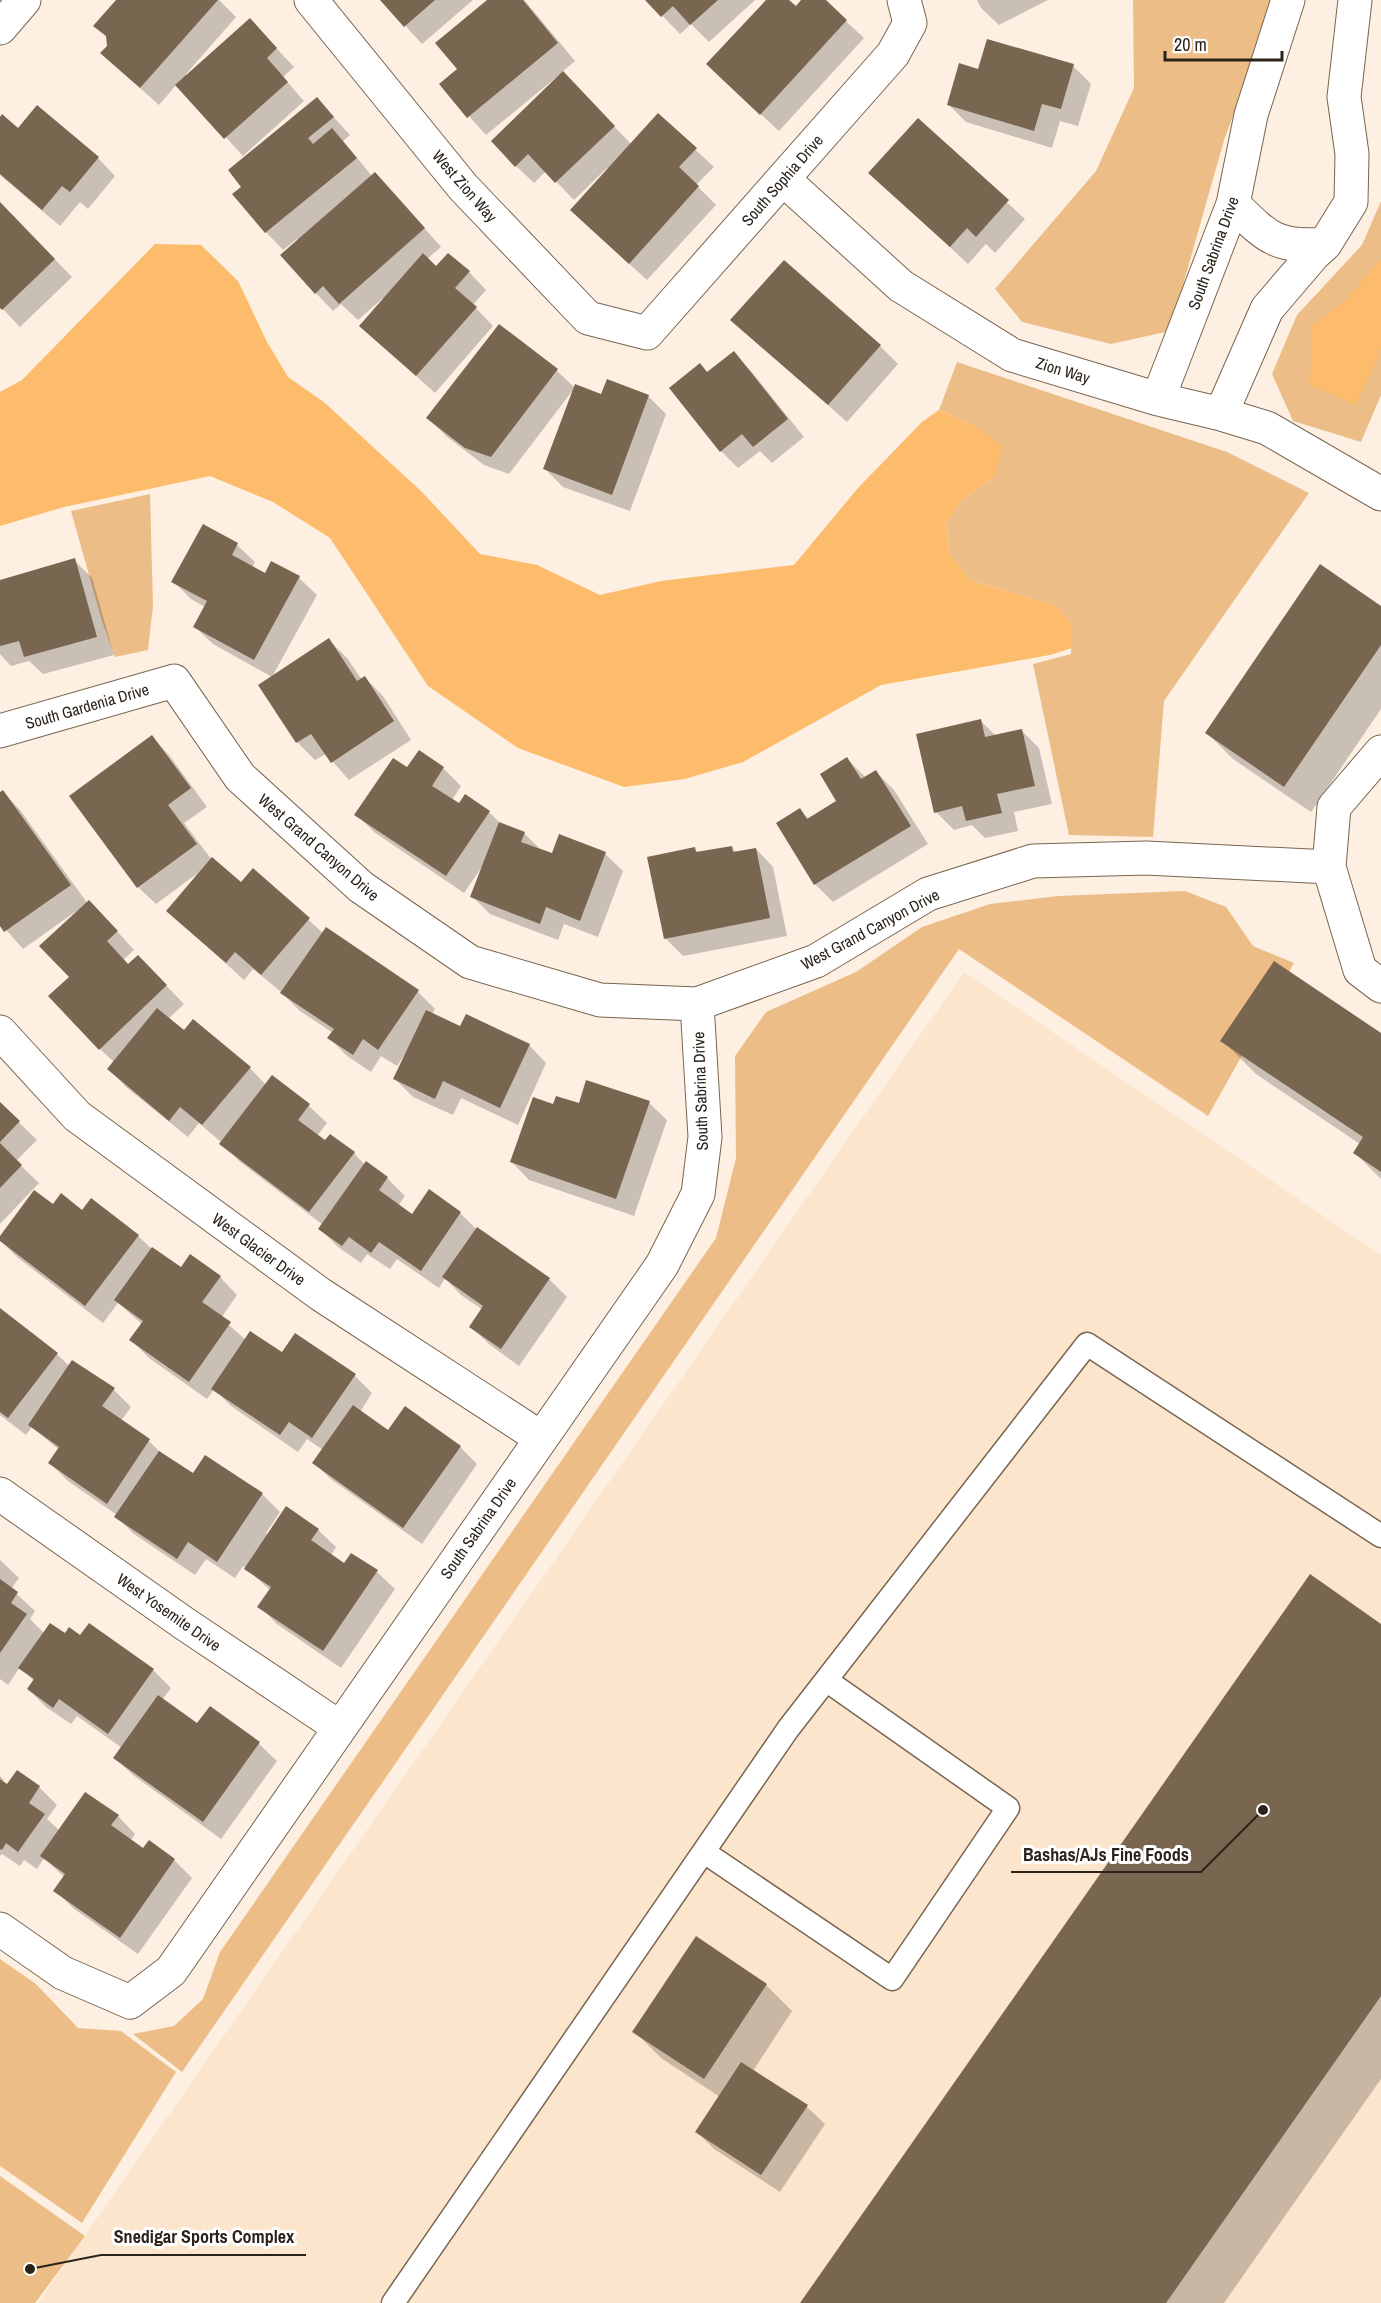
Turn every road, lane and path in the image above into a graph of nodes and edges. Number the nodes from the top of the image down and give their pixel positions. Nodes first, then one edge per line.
1 (24, 0) edge
2 (311, 0) edge
3 (1288, 0) edge
4 (1355, 0) edge
5 (907, 11) edge
6 (0, 28) edge
7 (783, 179) junction
8 (1233, 204) junction
9 (1325, 244) junction
10 (646, 333) joint
11 (1158, 399) junction
12 (1221, 414) junction
13 (1381, 494) edge
14 (174, 681) joint
15 (0, 730) edge
16 (1381, 752) edge
17 (1329, 867) junction
18 (1381, 986) edge
19 (697, 1004) junction
20 (0, 1032) edge
21 (541, 1438) junction
22 (0, 1494) edge
23 (1381, 1536) edge
24 (826, 1680) junction
25 (339, 1727) junction
26 (704, 1852) junction
27 (0, 1929) edge
28 (393, 2303) edge

1 - 6 street
2 - 10 street, West Zion Way
3 - 8 street, South Sabrina Drive
4 - 9 street
5 - 7 street, South Sophia Drive
7 - 10 street, South Sophia Drive
7 - 11 street, Zion Way
8 - 9 street
8 - 11 street, South Sabrina Drive
9 - 12 street
11 - 12 street, Zion Way
12 - 13 street, Zion Way
14 - 15 street, South Gardenia Drive
14 - 19 street, West Grand Canyon Drive
16 - 17 street
17 - 18 street
17 - 19 street, West Grand Canyon Drive
19 - 21 street, South Sabrina Drive
20 - 21 street, West Glacier Drive
21 - 25 street, South Sabrina Drive
22 - 25 street, West Yosemite Drive
23 - 24 lane
24 - 26 lane
24 - 26 lane
25 - 27 street, South Sabrina Drive
26 - 28 lane

